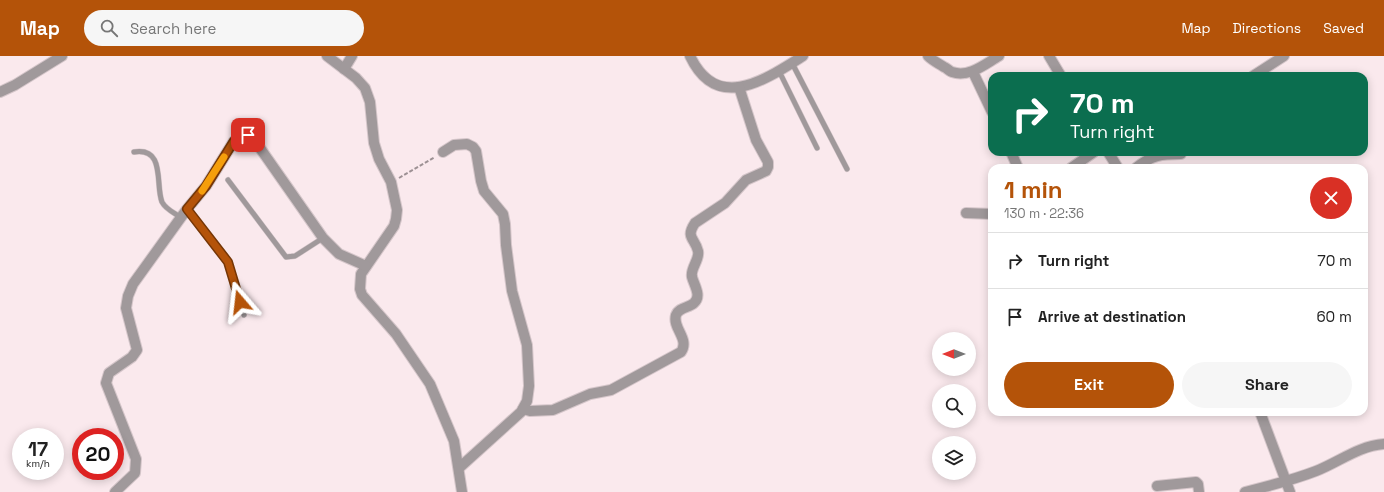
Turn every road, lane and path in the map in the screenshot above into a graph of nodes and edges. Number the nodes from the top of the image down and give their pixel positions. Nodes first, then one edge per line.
1 (62, 56) edge
2 (327, 56) edge
3 (352, 56) edge
4 (690, 56) edge
5 (803, 56) edge
6 (928, 56) edge
7 (999, 56) edge
8 (1049, 56) edge
9 (1284, 56) edge
10 (792, 63) junction
11 (344, 69) junction
12 (779, 71) junction
13 (974, 72) junction
14 (1058, 72) edge
15 (1259, 72) edge
16 (739, 87) junction
17 (0, 92) edge
18 (988, 103) edge
19 (817, 148) dead end
20 (134, 152) dead end
21 (443, 152) joint
22 (1088, 156) edge
23 (1157, 156) edge
24 (1077, 164) edge
25 (1141, 164) edge
26 (847, 169) dead end
27 (228, 180) dead end
28 (391, 182) junction
29 (966, 212) dead end
30 (185, 213) junction
31 (988, 214) edge
32 (324, 238) junction
33 (366, 266) junction
34 (244, 314) dead end
35 (523, 409) junction
36 (1261, 416) edge
37 (1384, 444) edge
38 (459, 468) junction
39 (1286, 482) junction
40 (1157, 486) dead end
41 (115, 492) edge
42 (462, 492) edge
43 (1199, 492) edge
44 (1245, 492) edge
45 (1290, 492) edge

1 - 17 street
2 - 11 street
3 - 11 street
4 - 16 street
5 - 10 street
6 - 13 street
7 - 13 street
8 - 14 street
9 - 15 street
10 - 12 street
10 - 26 lane
11 - 28 street
12 - 16 street
12 - 19 lane
13 - 18 street
16 - 35 street
20 - 30 lane
21 - 28 path
21 - 35 street
22 - 24 street
23 - 25 street
27 - 32 lane
28 - 33 street
29 - 31 street
30 - 32 street
30 - 34 lane
30 - 41 street
32 - 33 street
33 - 38 street
35 - 38 street
36 - 39 street
37 - 39 street
38 - 42 street
39 - 44 street
39 - 45 street
40 - 43 street

